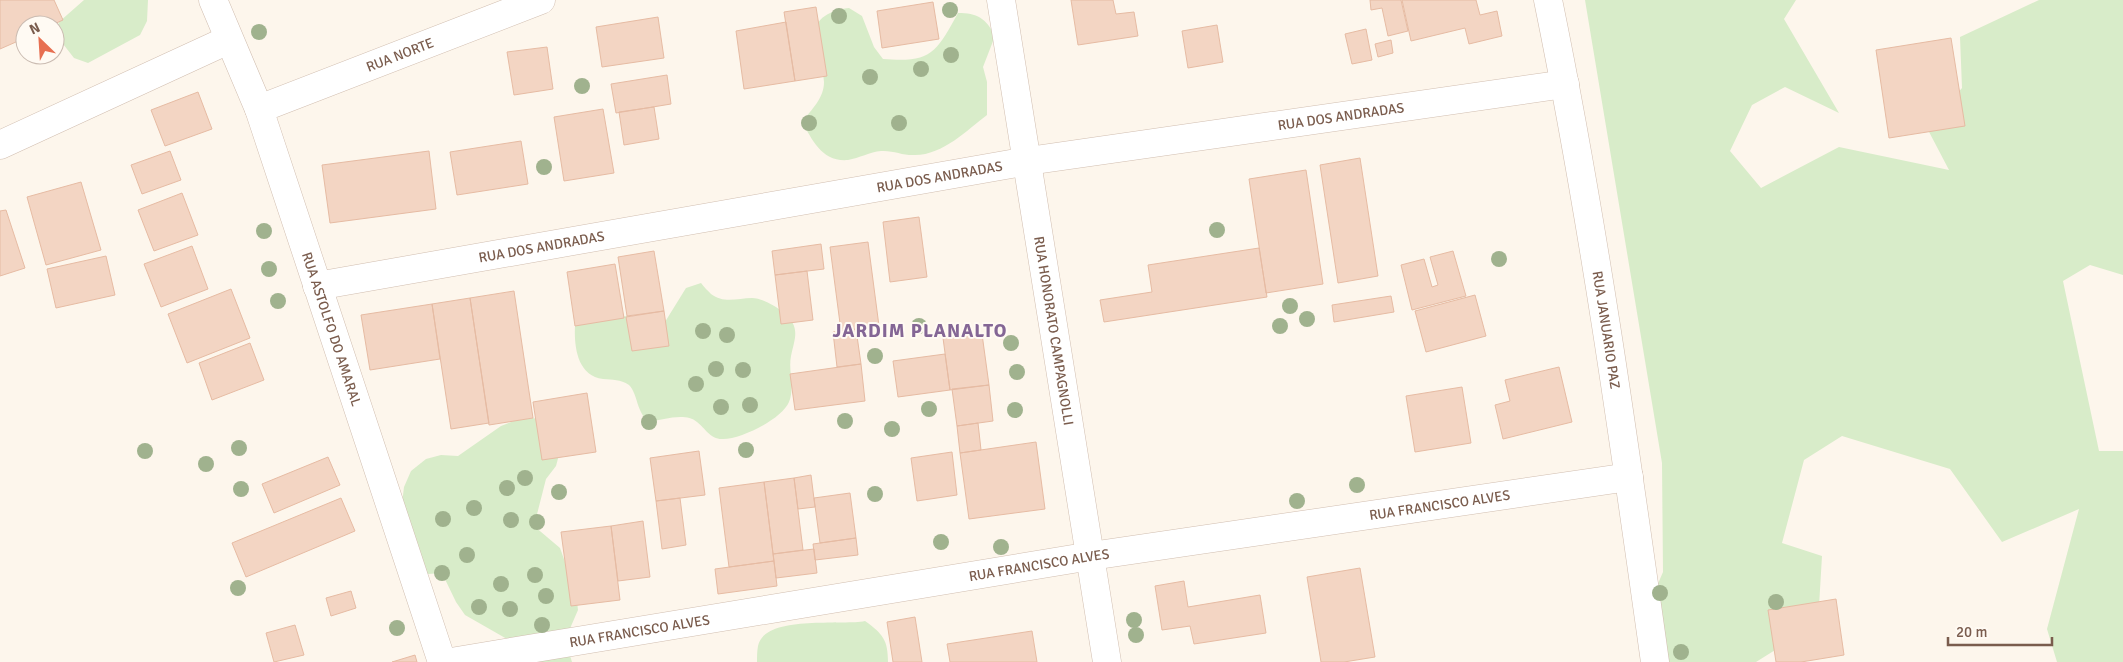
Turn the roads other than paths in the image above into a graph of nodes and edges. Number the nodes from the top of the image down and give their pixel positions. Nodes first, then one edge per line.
1 (213, 0) edge
2 (540, 0) edge
3 (1001, 0) edge
4 (1548, 0) edge
5 (228, 40) junction
6 (1565, 84) junction
7 (259, 109) junction
8 (0, 145) edge
9 (1028, 160) junction
10 (317, 286) junction
11 (1629, 477) junction
12 (1091, 556) junction
13 (442, 662) edge
14 (451, 662) edge
15 (1107, 662) edge
16 (1655, 662) edge

1 - 5 street, RUA ASTOLFO DO AMARAL
2 - 7 street, RUA NORTE
3 - 9 street, RUA HONORATO CAMPAGNOLLI
4 - 6 street, RUA JANUARIO PAZ
5 - 7 street, RUA ASTOLFO DO AMARAL
5 - 8 street
6 - 9 street, RUA DOS ANDRADAS
6 - 11 street, RUA JANUARIO PAZ
7 - 10 street, RUA ASTOLFO DO AMARAL
9 - 10 street, RUA DOS ANDRADAS
9 - 12 street, RUA HONORATO CAMPAGNOLLI
10 - 13 street, RUA ASTOLFO DO AMARAL
11 - 12 street, RUA FRANCISCO ALVES
11 - 16 street, RUA JANUARIO PAZ
12 - 14 street, RUA FRANCISCO ALVES
12 - 15 street, RUA HONORATO CAMPAGNOLLI

